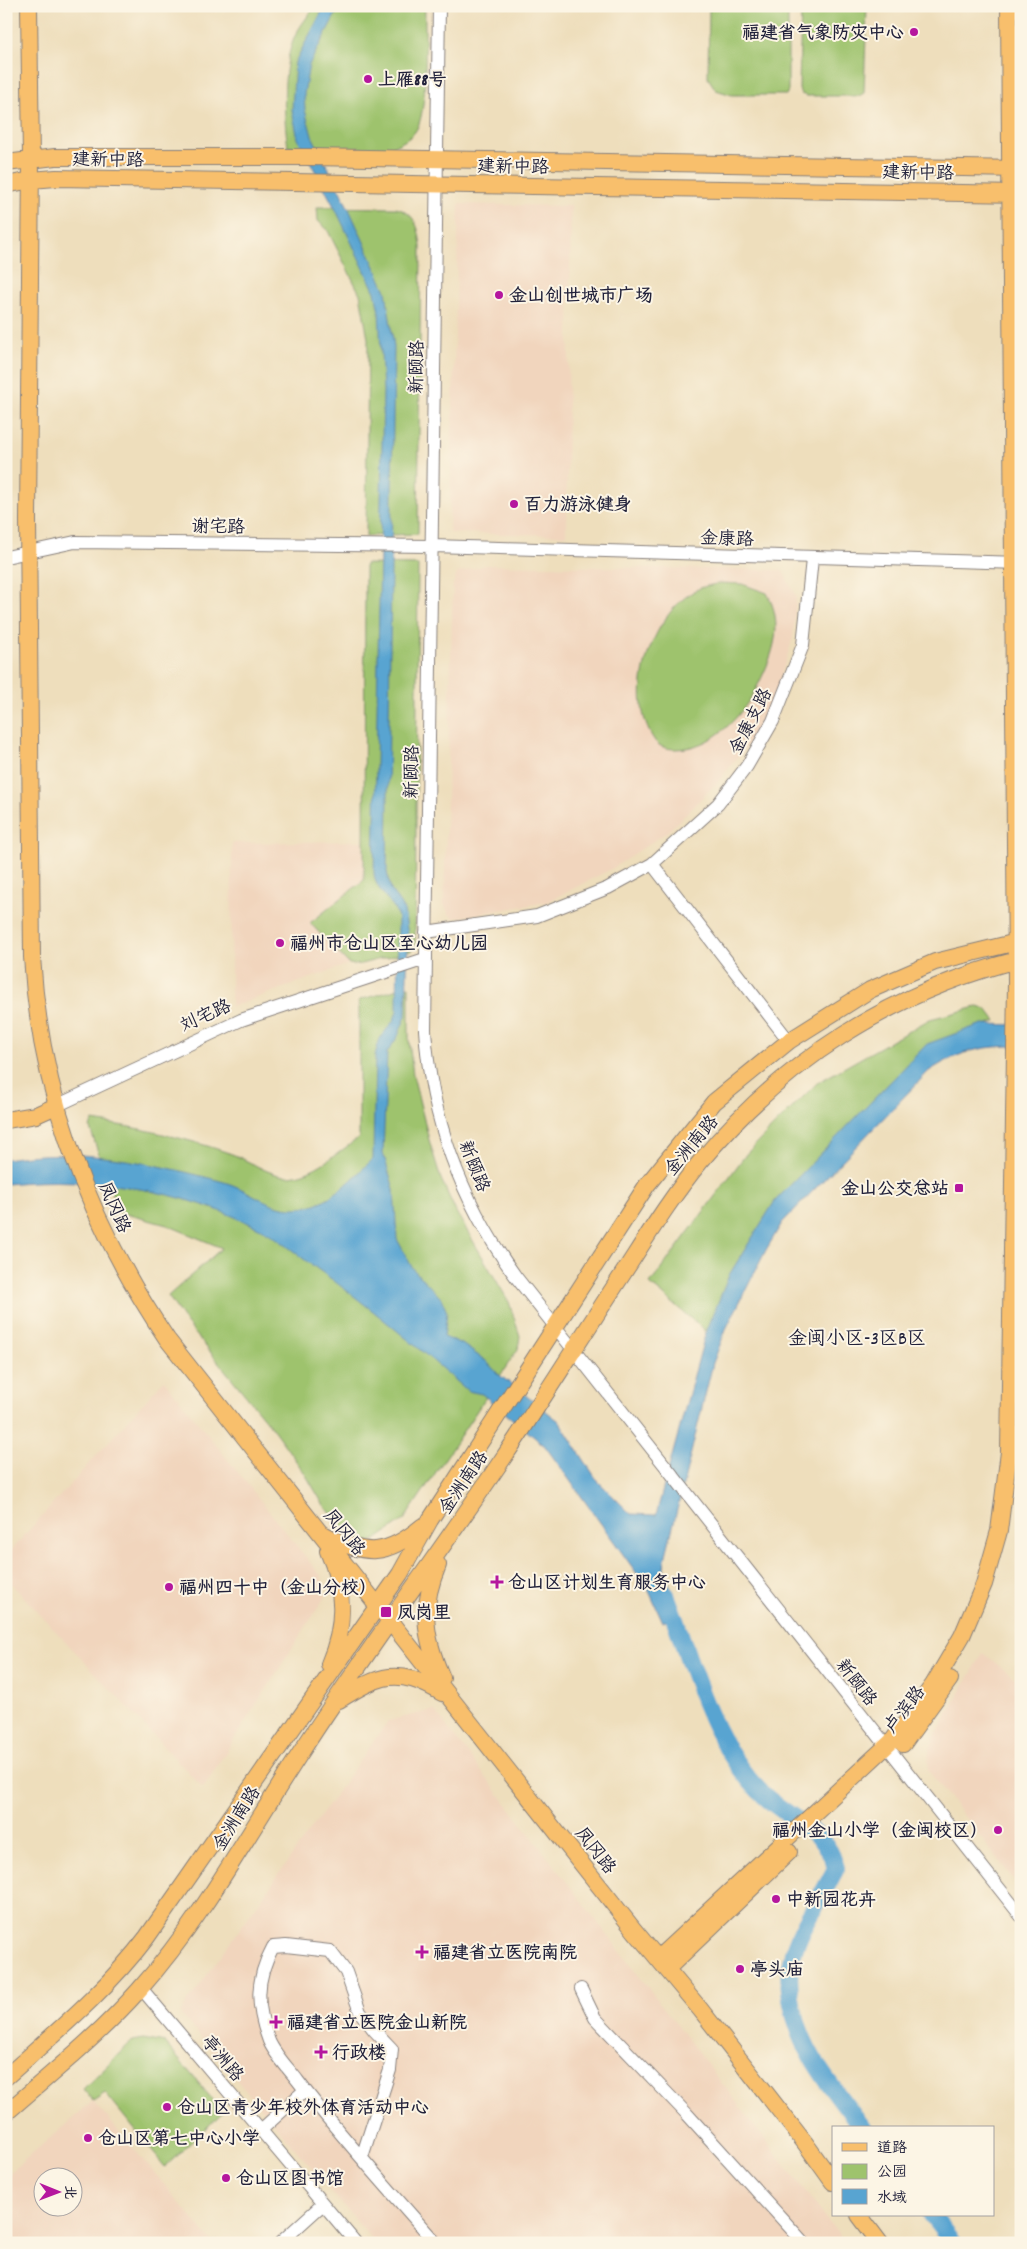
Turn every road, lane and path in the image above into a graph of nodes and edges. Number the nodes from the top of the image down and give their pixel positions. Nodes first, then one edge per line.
1 (29, 6) edge
2 (439, 6) edge
3 (1009, 6) edge
4 (1020, 6) edge
5 (1021, 48) edge
6 (31, 159) junction
7 (436, 159) junction
8 (6, 163) edge
9 (1016, 169) edge
10 (31, 180) junction
11 (436, 184) junction
12 (6, 186) edge
13 (1016, 194) edge
14 (432, 546) junction
15 (28, 551) junction
16 (6, 557) edge
17 (812, 559) junction
18 (1018, 563) edge
19 (652, 864) junction
20 (426, 932) junction
21 (1018, 941) edge
22 (425, 959) junction
23 (1018, 960) edge
24 (789, 1041) junction
25 (56, 1106) junction
26 (6, 1120) edge
27 (1017, 1156) edge
28 (555, 1325) junction
29 (573, 1349) junction
30 (1017, 1384) edge
31 (430, 1520) junction
32 (320, 1532) junction
33 (447, 1542) junction
34 (378, 1606) junction
35 (390, 1621) junction
36 (320, 1688) junction
37 (450, 1698) junction
38 (332, 1704) junction
39 (889, 1751) junction
40 (1021, 1916) edge
41 (663, 1964) junction
42 (141, 1988) junction
43 (581, 1989) dead end
44 (6, 2077) edge
45 (305, 2090) junction
46 (6, 2113) edge
47 (261, 2130) junction
48 (362, 2157) junction
49 (832, 2181) edge
50 (323, 2204) junction
51 (860, 2216) edge
52 (280, 2243) edge
53 (356, 2243) edge
54 (436, 2243) edge
55 (804, 2243) edge
56 (880, 2243) edge

1 - 6 main road, 凤冈路
2 - 7 street, 新颐路
3 - 9 main road, 卢滨路
4 - 5 main road
6 - 7 main road, 建新中路
6 - 8 main road, 建新中路
6 - 10 main road, 凤冈路
7 - 9 main road, 建新中路
7 - 11 street, 新颐路
9 - 13 main road, 卢滨路
10 - 11 main road, 建新中路
10 - 12 main road, 建新中路
10 - 15 main road, 凤冈路
11 - 13 main road, 建新中路
11 - 14 street, 新颐路
13 - 18 main road, 卢滨路
14 - 15 street, 谢宅路
14 - 17 street, 金康路
14 - 20 street, 新颐路
15 - 16 street, 谢宅路
15 - 25 main road, 凤冈路
17 - 18 street, 金康路
17 - 19 street, 金康支路
18 - 21 main road, 卢滨路
19 - 20 street, 金康支路
19 - 24 street
20 - 22 street, 新颐路
21 - 23 main road, 卢滨路
21 - 24 main road, 金洲南路
22 - 25 street, 刘宅路
22 - 28 street, 新颐路
23 - 27 main road, 卢滨路
23 - 29 main road, 金洲南路
24 - 28 main road, 金洲南路
25 - 26 main road, 刘宅路
25 - 32 main road, 凤冈路
27 - 30 main road, 卢滨路
28 - 29 street, 新颐路
28 - 31 main road, 金洲南路
29 - 33 main road, 金洲南路
29 - 39 street, 新颐路
30 - 39 main road, 卢滨路
31 - 32 main road
31 - 34 main road, 金洲南路
32 - 34 main road, 凤冈路
32 - 36 main road
33 - 35 main road, 金洲南路
33 - 37 main road
34 - 35 main road, 凤冈路
34 - 36 main road, 金洲南路
35 - 37 main road, 凤冈路
35 - 38 main road, 金洲南路
36 - 44 main road, 金洲南路
37 - 38 main road
37 - 41 main road, 凤冈路
38 - 42 main road, 金洲南路
39 - 40 street, 新颐路
39 - 41 main road, 卢滨路
41 - 49 main road, 凤冈路
42 - 46 main road, 金洲南路
42 - 47 street, 亭洲路
43 - 55 street
45 - 47 street
45 - 48 street
45 - 48 street
47 - 50 street, 亭洲路
48 - 54 street
50 - 52 street
50 - 53 street, 亭洲路
51 - 56 main road

